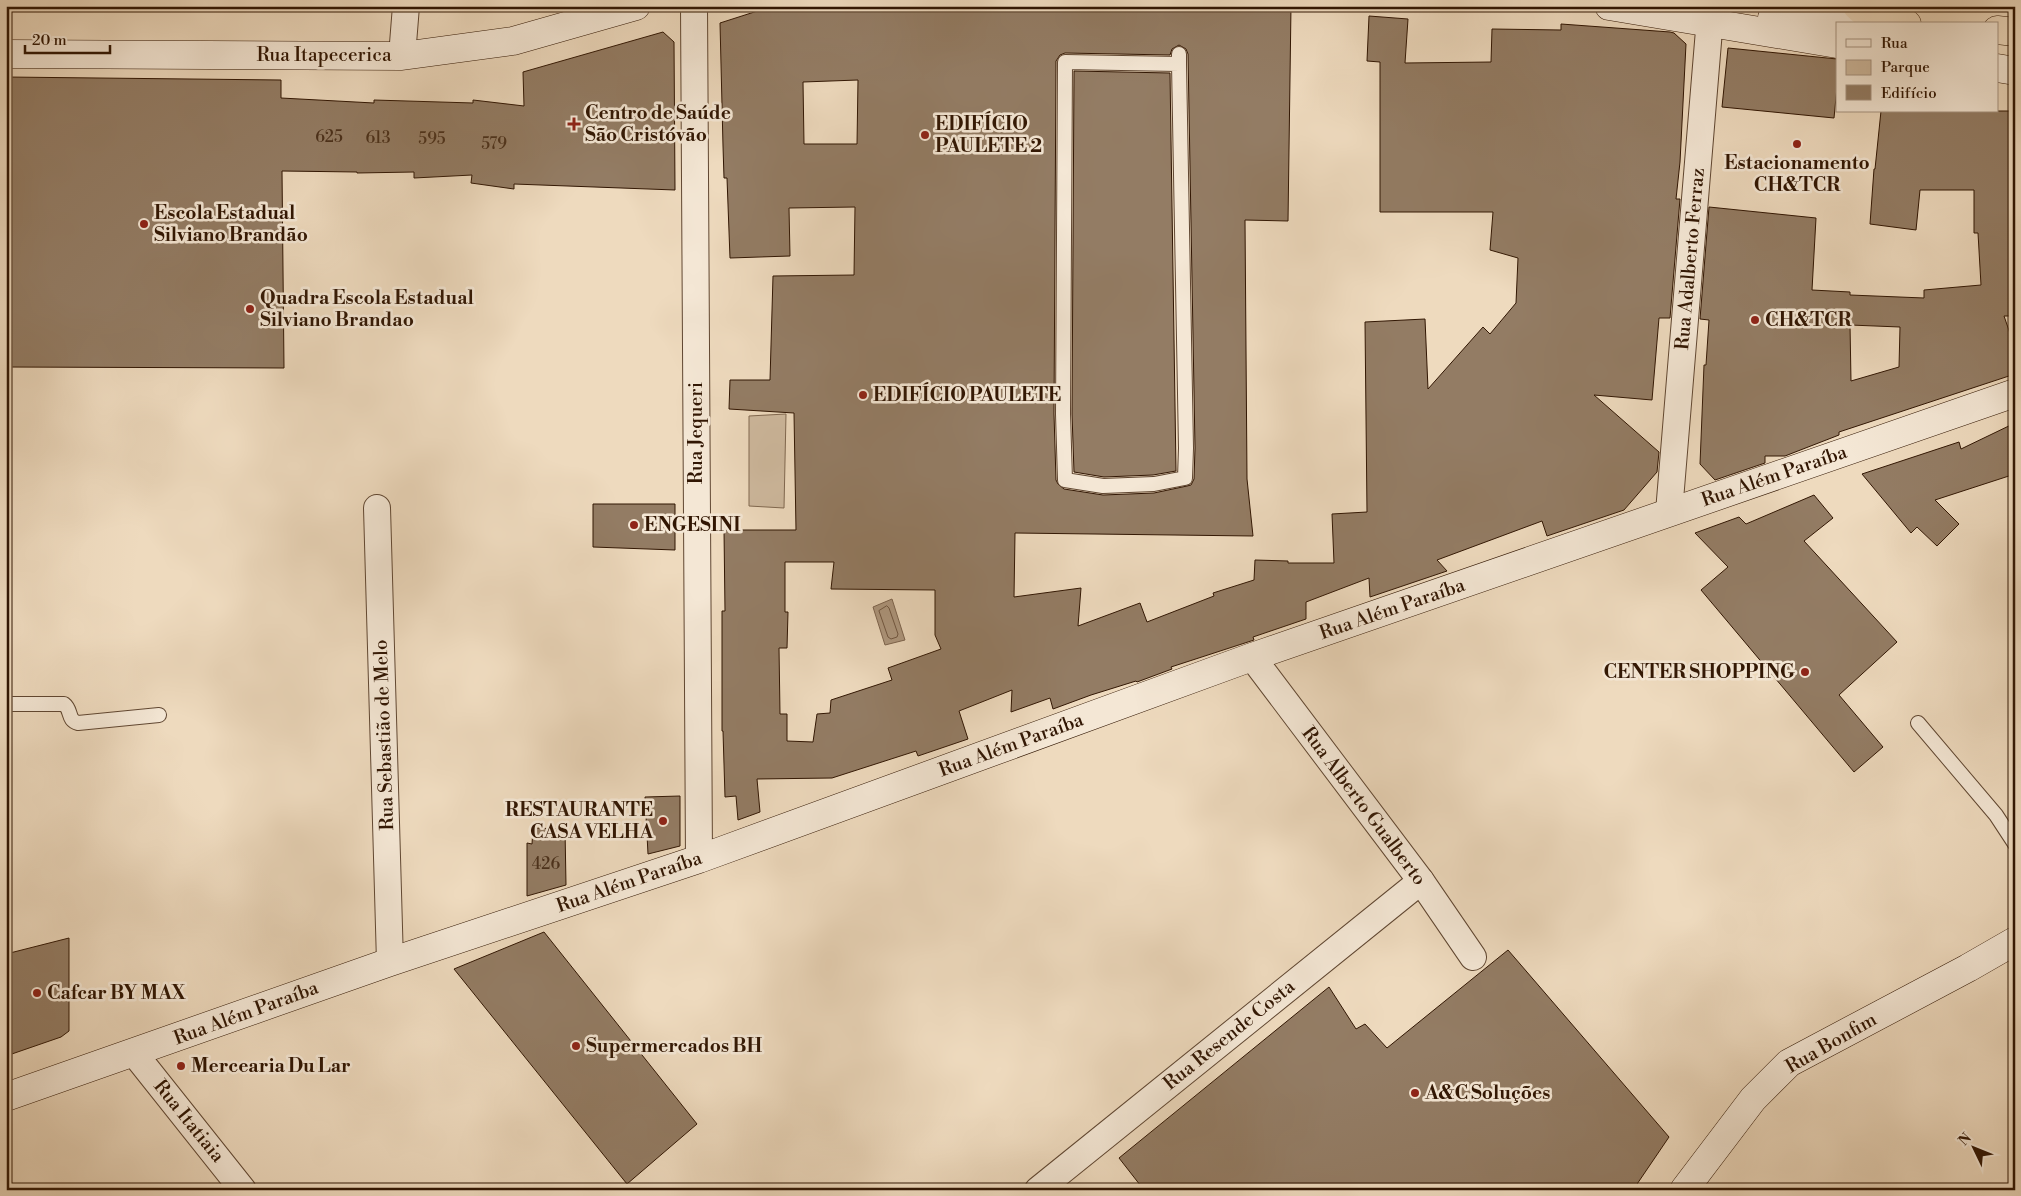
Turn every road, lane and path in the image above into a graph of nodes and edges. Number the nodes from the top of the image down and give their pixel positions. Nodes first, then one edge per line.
1 (406, 6) edge
2 (636, 6) edge
3 (694, 6) edge
4 (1609, 6) edge
5 (1710, 14) edge
6 (1866, 14) edge
7 (1898, 22) edge
8 (1998, 30) edge
9 (2015, 32) edge
10 (1836, 44) edge
11 (6, 54) edge
12 (402, 56) junction
13 (1179, 59) joint
14 (1998, 68) edge
15 (2015, 71) edge
16 (2015, 393) edge
17 (377, 508) dead end
18 (1669, 512) junction
19 (1252, 657) junction
20 (6, 704) edge
21 (159, 715) dead end
22 (1918, 723) dead end
23 (2015, 844) edge
24 (699, 859) junction
25 (1421, 881) junction
26 (2015, 941) edge
27 (1473, 957) dead end
28 (390, 962) junction
29 (134, 1053) junction
30 (6, 1097) edge
31 (243, 1190) edge
32 (1038, 1190) edge
33 (1684, 1190) edge

1 - 12 street
2 - 12 street, Rua Itapecerica
3 - 24 street, Rua Jequeri
4 - 5 street
5 - 6 street
5 - 10 street
5 - 18 street, Rua Adalberto Ferraz
6 - 7 highway
8 - 9 highway
11 - 12 street, Rua Itapecerica
13 - 13 lane
14 - 15 street
16 - 18 street, Rua Além Paraíba
17 - 28 street, Rua Sebastião de Melo
18 - 19 street, Rua Além Paraíba
19 - 24 street, Rua Além Paraíba
19 - 25 street, Rua Alberto Gualberto
20 - 21 lane
22 - 23 lane
24 - 28 street, Rua Além Paraíba
25 - 27 street, Rua Alberto Gualberto
25 - 32 street, Rua Resende Costa
26 - 33 street, Rua Bonfim
28 - 29 street, Rua Além Paraíba
29 - 30 street, Rua Além Paraíba
29 - 31 street, Rua Itatiaia

